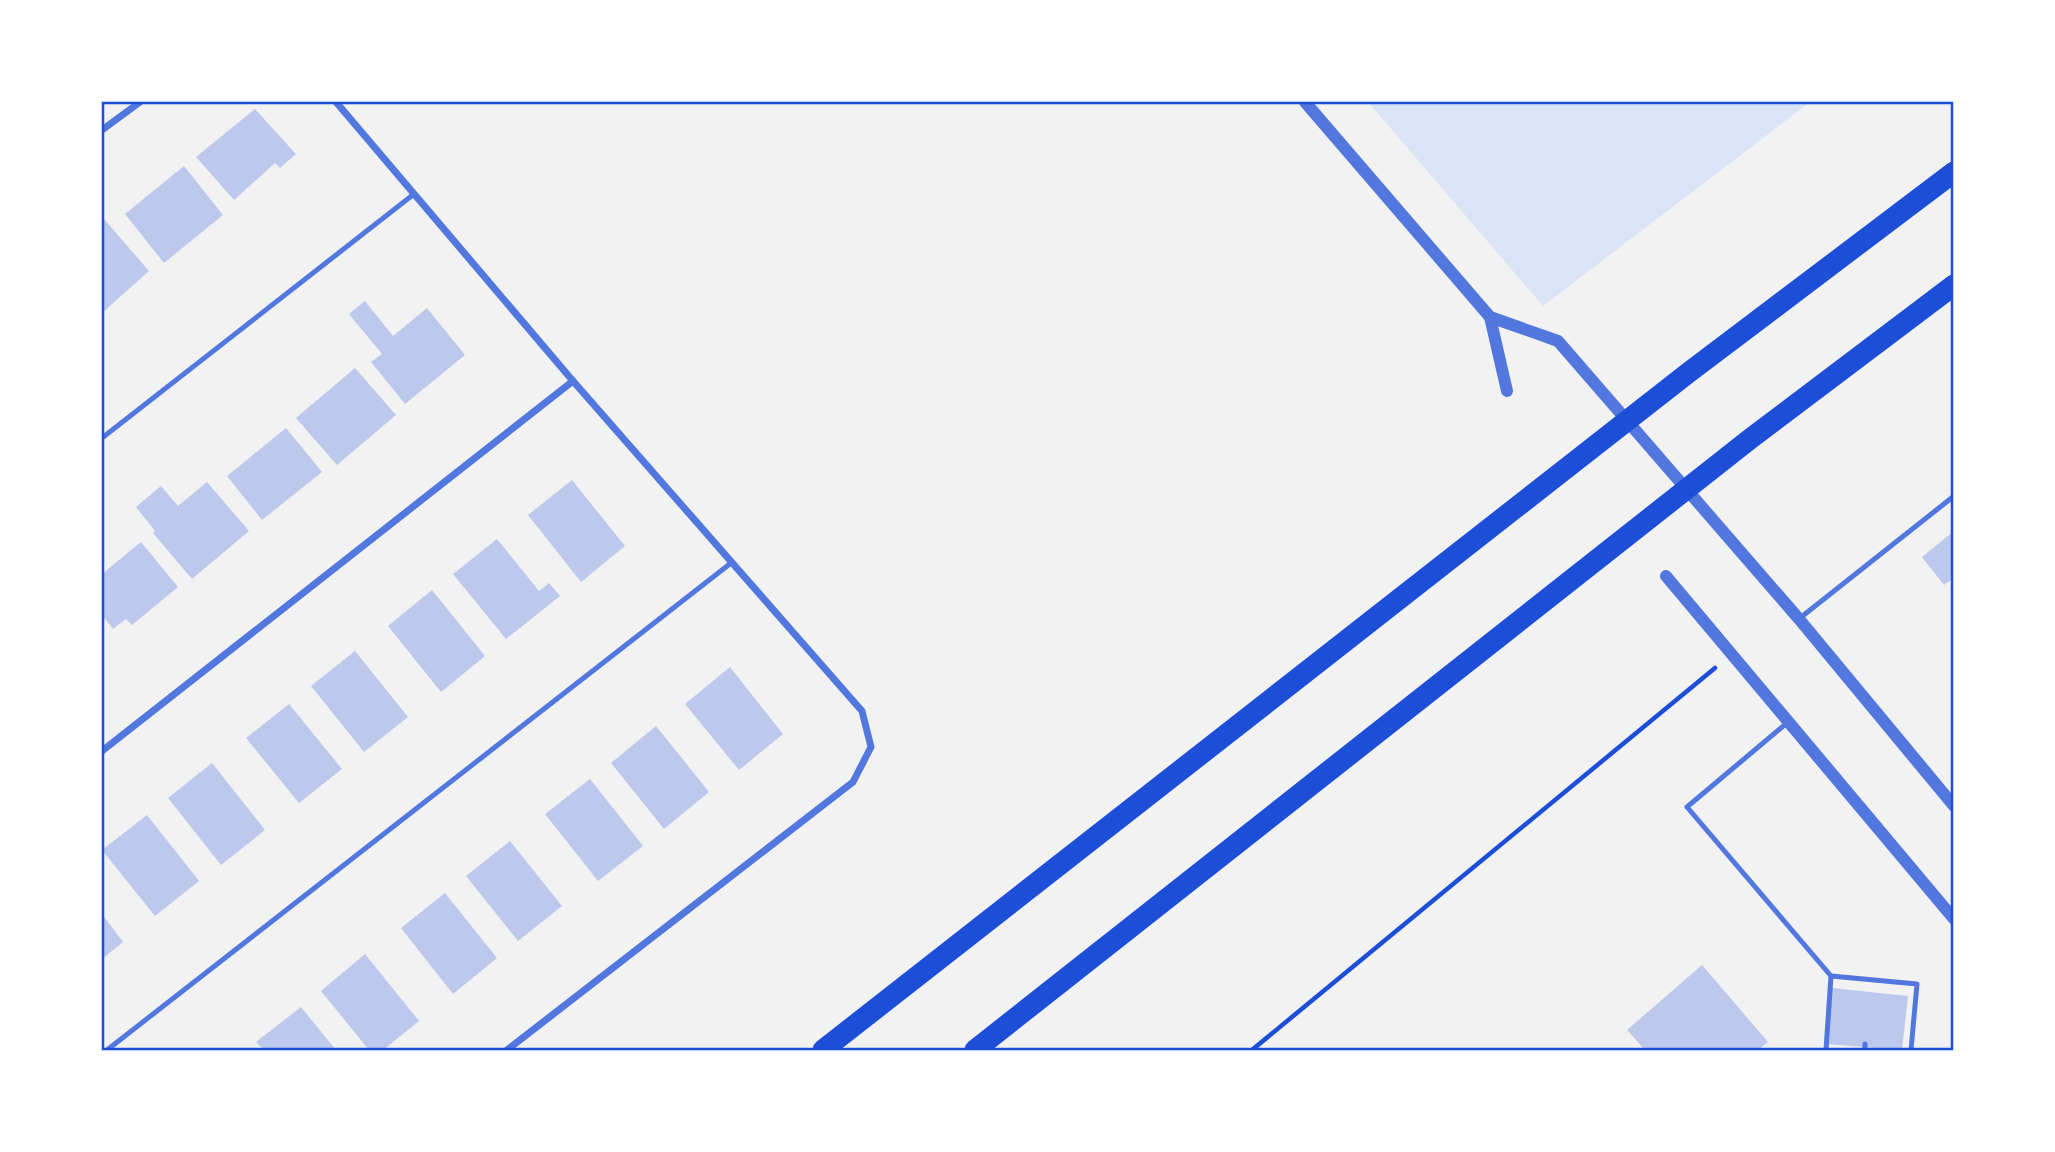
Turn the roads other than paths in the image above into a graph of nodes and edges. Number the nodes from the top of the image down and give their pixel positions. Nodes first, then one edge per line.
1 (140, 102) edge
2 (336, 102) edge
3 (1305, 102) edge
4 (102, 129) edge
5 (1954, 172) edge
6 (414, 194) junction
7 (1954, 285) edge
8 (1490, 317) junction
9 (573, 381) junction
10 (1507, 391) dead end
11 (102, 438) edge
12 (1954, 496) edge
13 (731, 563) junction
14 (1666, 576) dead end
15 (1799, 619) junction
16 (1788, 722) junction
17 (102, 751) edge
18 (1954, 806) edge
19 (1954, 919) edge
20 (1830, 976) junction
21 (1872, 981) junction
22 (1871, 991) dead end
23 (107, 1051) edge
24 (507, 1051) edge
25 (823, 1051) edge
26 (975, 1051) edge
27 (1826, 1051) edge
28 (1911, 1051) edge

1 - 4 street
2 - 6 street
3 - 8 street
5 - 25 highway
6 - 9 street
6 - 11 lane
7 - 26 highway
8 - 10 street
8 - 15 street
9 - 13 street
9 - 17 street
12 - 15 lane
13 - 23 lane
13 - 24 street
14 - 16 street
15 - 18 street
16 - 19 street
16 - 20 lane
20 - 21 lane
20 - 27 lane
21 - 22 lane
21 - 28 lane

